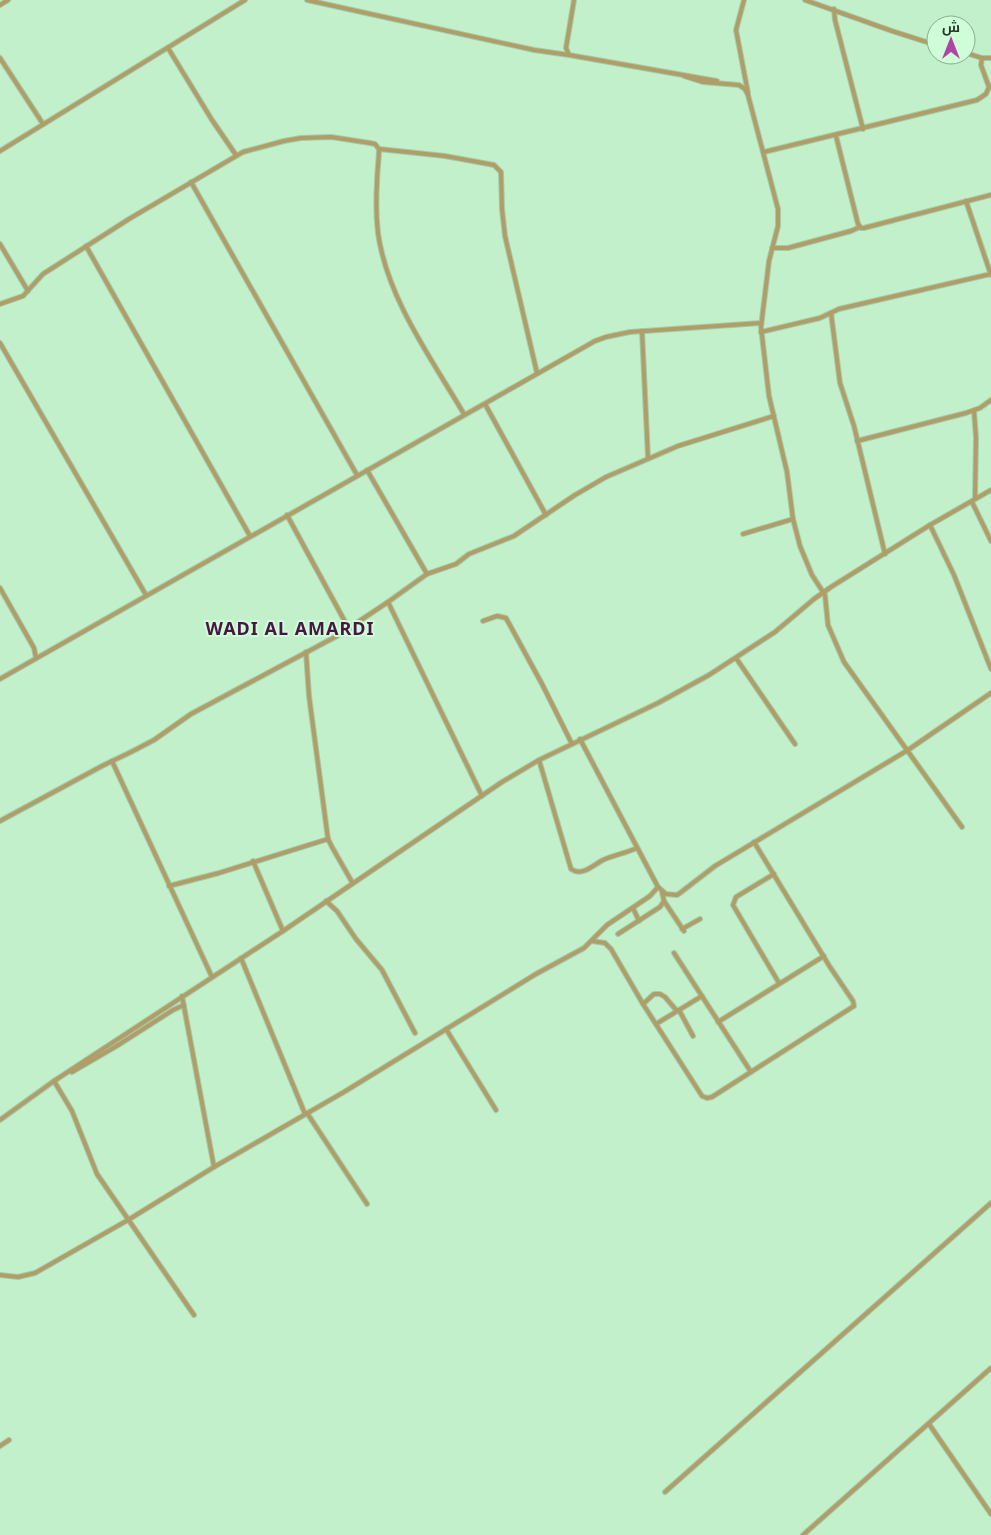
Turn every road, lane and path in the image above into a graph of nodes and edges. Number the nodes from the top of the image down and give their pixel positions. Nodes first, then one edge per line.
1 (8, 0) edge
2 (246, 0) edge
3 (307, 0) edge
4 (574, 0) edge
5 (744, 0) edge
6 (805, 0) edge
7 (332, 2) edge
8 (815, 2) edge
9 (0, 5) edge
10 (834, 9) junction
11 (926, 42) edge
12 (168, 48) junction
13 (570, 55) junction
14 (976, 56) edge
15 (0, 58) edge
16 (982, 58) junction
17 (991, 58) edge
18 (746, 78) junction
19 (741, 86) junction
20 (990, 88) edge
21 (748, 95) junction
22 (43, 124) junction
23 (863, 129) junction
24 (836, 136) junction
25 (379, 149) junction
26 (0, 151) edge
27 (764, 152) junction
28 (236, 155) junction
29 (191, 182) junction
30 (991, 194) edge
31 (966, 201) junction
32 (860, 227) junction
33 (0, 244) edge
34 (86, 246) junction
35 (772, 248) junction
36 (991, 274) edge
37 (28, 291) junction
38 (0, 304) edge
39 (831, 313) junction
40 (761, 323) junction
41 (642, 330) junction
42 (761, 332) junction
43 (0, 343) edge
44 (538, 373) junction
45 (991, 400) edge
46 (485, 404) junction
47 (974, 411) junction
48 (464, 414) junction
49 (774, 416) junction
50 (857, 441) junction
51 (648, 458) junction
52 (366, 470) junction
53 (357, 475) junction
54 (991, 490) edge
55 (974, 501) junction
56 (546, 514) junction
57 (287, 515) junction
58 (793, 520) junction
59 (930, 525) junction
60 (743, 534) dead end
61 (250, 536) junction
62 (991, 541) edge
63 (885, 554) junction
64 (427, 574) junction
65 (0, 588) edge
66 (823, 592) junction
67 (146, 596) junction
68 (388, 602) junction
69 (483, 621) dead end
70 (349, 629) junction
71 (306, 652) junction
72 (36, 658) junction
73 (736, 658) junction
74 (991, 668) edge
75 (0, 679) edge
76 (991, 693) edge
77 (580, 740) junction
78 (572, 744) junction
79 (794, 744) dead end
80 (908, 750) junction
81 (539, 760) junction
82 (112, 761) junction
83 (482, 796) junction
84 (0, 821) edge
85 (962, 827) dead end
86 (328, 838) junction
87 (754, 842) junction
88 (637, 848) junction
89 (253, 861) junction
90 (774, 874) junction
91 (352, 882) junction
92 (169, 886) junction
93 (660, 890) junction
94 (326, 901) junction
95 (664, 901) junction
96 (633, 908) junction
97 (700, 919) dead end
98 (639, 920) junction
99 (283, 931) junction
100 (618, 934) dead end
101 (592, 941) junction
102 (674, 953) dead end
103 (824, 956) junction
104 (241, 958) junction
105 (375, 962) junction
106 (369, 965) dead end
107 (212, 976) junction
108 (779, 983) junction
109 (182, 996) junction
110 (702, 996) junction
111 (643, 1004) junction
112 (184, 1005) junction
113 (678, 1010) junction
114 (718, 1022) junction
115 (656, 1024) junction
116 (446, 1029) junction
117 (415, 1033) dead end
118 (693, 1036) dead end
119 (751, 1072) junction
120 (54, 1081) junction
121 (496, 1110) dead end
122 (306, 1114) junction
123 (0, 1120) edge
124 (214, 1167) junction
125 (367, 1204) dead end
126 (991, 1204) edge
127 (128, 1220) junction
128 (0, 1275) edge
129 (194, 1315) dead end
130 (991, 1368) edge
131 (929, 1424) junction
132 (9, 1440) dead end
133 (0, 1446) edge
134 (665, 1492) dead end
135 (991, 1514) edge
136 (803, 1535) edge

1 - 9 street
2 - 12 street
3 - 7 street
4 - 13 street
5 - 18 street
6 - 8 street
7 - 13 street
8 - 10 street
10 - 11 street
10 - 23 street
12 - 22 street
12 - 28 street
13 - 19 street
14 - 16 street
15 - 22 street
16 - 17 street
16 - 20 street
18 - 19 street
18 - 21 street
19 - 21 street
20 - 23 street
21 - 27 street
22 - 26 street
23 - 24 street
24 - 27 street
24 - 32 street
25 - 28 street
25 - 44 street
25 - 48 street
27 - 35 street
28 - 29 street
29 - 34 street
29 - 53 street
30 - 31 street
31 - 32 street
31 - 36 street
32 - 35 street
33 - 37 street
34 - 37 street
34 - 61 street
35 - 40 street
36 - 39 street
37 - 38 street
39 - 42 street
39 - 50 street
40 - 41 street
40 - 42 street
41 - 44 street
41 - 51 street
42 - 49 street
43 - 67 street
44 - 46 street
45 - 47 street
46 - 48 street
46 - 56 street
47 - 50 street
47 - 55 street
48 - 52 street
49 - 51 street
49 - 58 street
50 - 63 street
51 - 56 street
52 - 53 street
52 - 64 street
53 - 57 street
54 - 55 street
55 - 59 street
55 - 62 street
56 - 64 street
57 - 61 street
57 - 70 street
58 - 60 street
58 - 66 street
59 - 63 street
59 - 74 street
61 - 67 street
63 - 66 street
64 - 68 street
65 - 72 street
66 - 73 street
66 - 80 street
67 - 72 street
68 - 70 street
68 - 83 street
69 - 78 street
70 - 71 street
71 - 82 street
71 - 86 street
72 - 75 street
73 - 77 street
73 - 79 street
76 - 80 street
77 - 78 street
77 - 88 street
78 - 81 street
80 - 85 street
80 - 87 street
81 - 83 street
81 - 88 street
82 - 84 street
82 - 92 street
83 - 91 street
86 - 89 street
86 - 91 street
87 - 90 street
87 - 93 street
88 - 93 street
89 - 92 street
89 - 99 street
90 - 103 street
90 - 108 street
91 - 94 street
92 - 107 street
93 - 95 street
93 - 96 street
94 - 99 street
94 - 105 street
95 - 97 street
95 - 98 street
96 - 98 street
96 - 101 street
98 - 100 street
99 - 104 street
101 - 111 street
101 - 116 street
102 - 110 street
103 - 108 street
103 - 119 street
104 - 107 street
104 - 122 street
105 - 106 street
105 - 117 street
107 - 109 street
108 - 114 street
109 - 112 street
109 - 120 street
110 - 113 street
110 - 114 street
111 - 113 street
111 - 115 street
112 - 120 street
112 - 124 street
113 - 115 street
113 - 118 street
114 - 119 street
115 - 119 street
116 - 121 street
116 - 122 street
120 - 123 street
120 - 127 street
122 - 124 street
122 - 125 street
124 - 127 street
126 - 134 street
127 - 128 street
127 - 129 street
130 - 131 street
131 - 135 street
131 - 136 street
132 - 133 street

